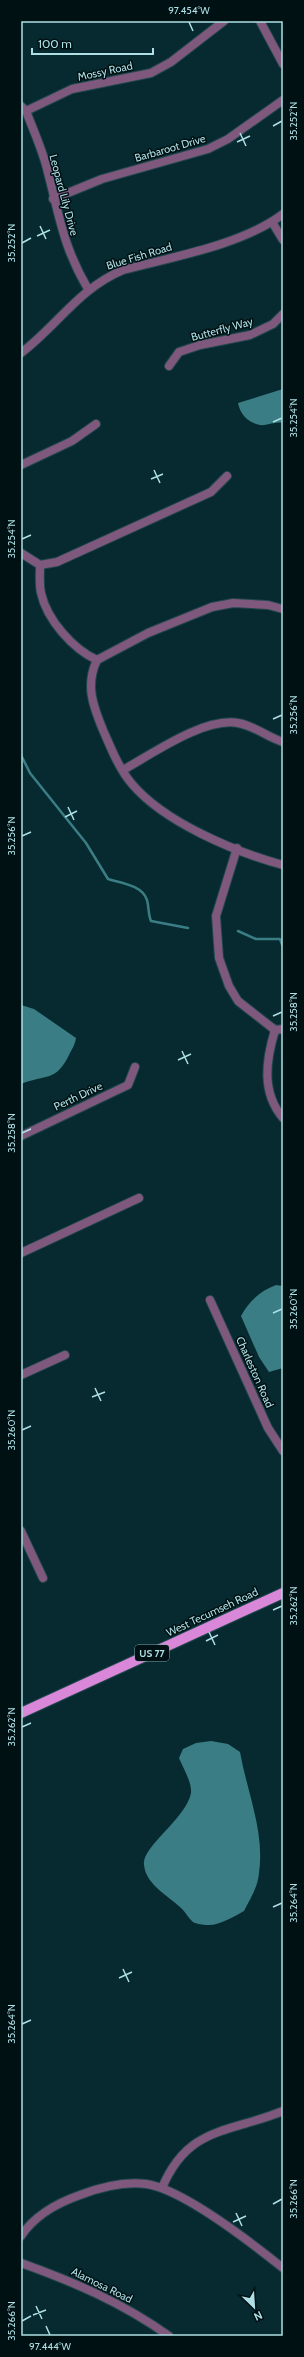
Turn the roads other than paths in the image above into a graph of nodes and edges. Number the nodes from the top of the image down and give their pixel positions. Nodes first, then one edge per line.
1 (224, 21) edge
2 (260, 21) edge
3 (283, 64) edge
4 (283, 100) edge
5 (24, 108) edge
6 (53, 199) junction
7 (283, 214) edge
8 (272, 222) junction
9 (283, 240) edge
10 (88, 289) junction
11 (283, 314) edge
12 (21, 353) edge
13 (169, 366) dead end
14 (96, 424) dead end
15 (21, 465) edge
16 (227, 476) dead end
17 (21, 552) edge
18 (40, 565) junction
19 (282, 605) edge
20 (97, 660) junction
21 (283, 742) edge
22 (123, 770) junction
23 (237, 848) junction
24 (283, 865) edge
25 (279, 1029) edge
26 (135, 1067) dead end
27 (283, 1118) edge
28 (21, 1136) edge
29 (139, 1198) dead end
30 (21, 1253) edge
31 (210, 1300) dead end
32 (65, 1355) dead end
33 (21, 1375) edge
34 (283, 1451) edge
35 (21, 1531) edge
36 (44, 1578) dead end
37 (283, 1593) edge
38 (21, 1713) edge
39 (283, 2111) edge
40 (162, 2188) junction
41 (21, 2236) edge
42 (21, 2263) edge
43 (283, 2268) edge
44 (169, 2336) edge

1 - 5 street, Mossy Road
2 - 3 street
4 - 6 street, Barbaroot Drive
5 - 6 street, Leopard Lily Drive
6 - 10 street, Leopard Lily Drive
7 - 8 street, Blue Fish Road
8 - 9 street
8 - 10 street, Blue Fish Road
10 - 12 street, Blue Fish Road
11 - 13 street, Butterfly Way
14 - 15 street
16 - 18 street
17 - 18 street
18 - 20 street
19 - 20 street
20 - 22 street
21 - 22 street
22 - 23 street
23 - 24 street
23 - 25 street
25 - 27 street
26 - 28 street, Perth Drive
29 - 30 street
31 - 34 street, Charleston Road
32 - 33 street
35 - 36 street
37 - 38 main road, West Tecumseh Road / US 77
39 - 40 street
40 - 41 street
40 - 43 street
42 - 44 street, Alamosa Road

